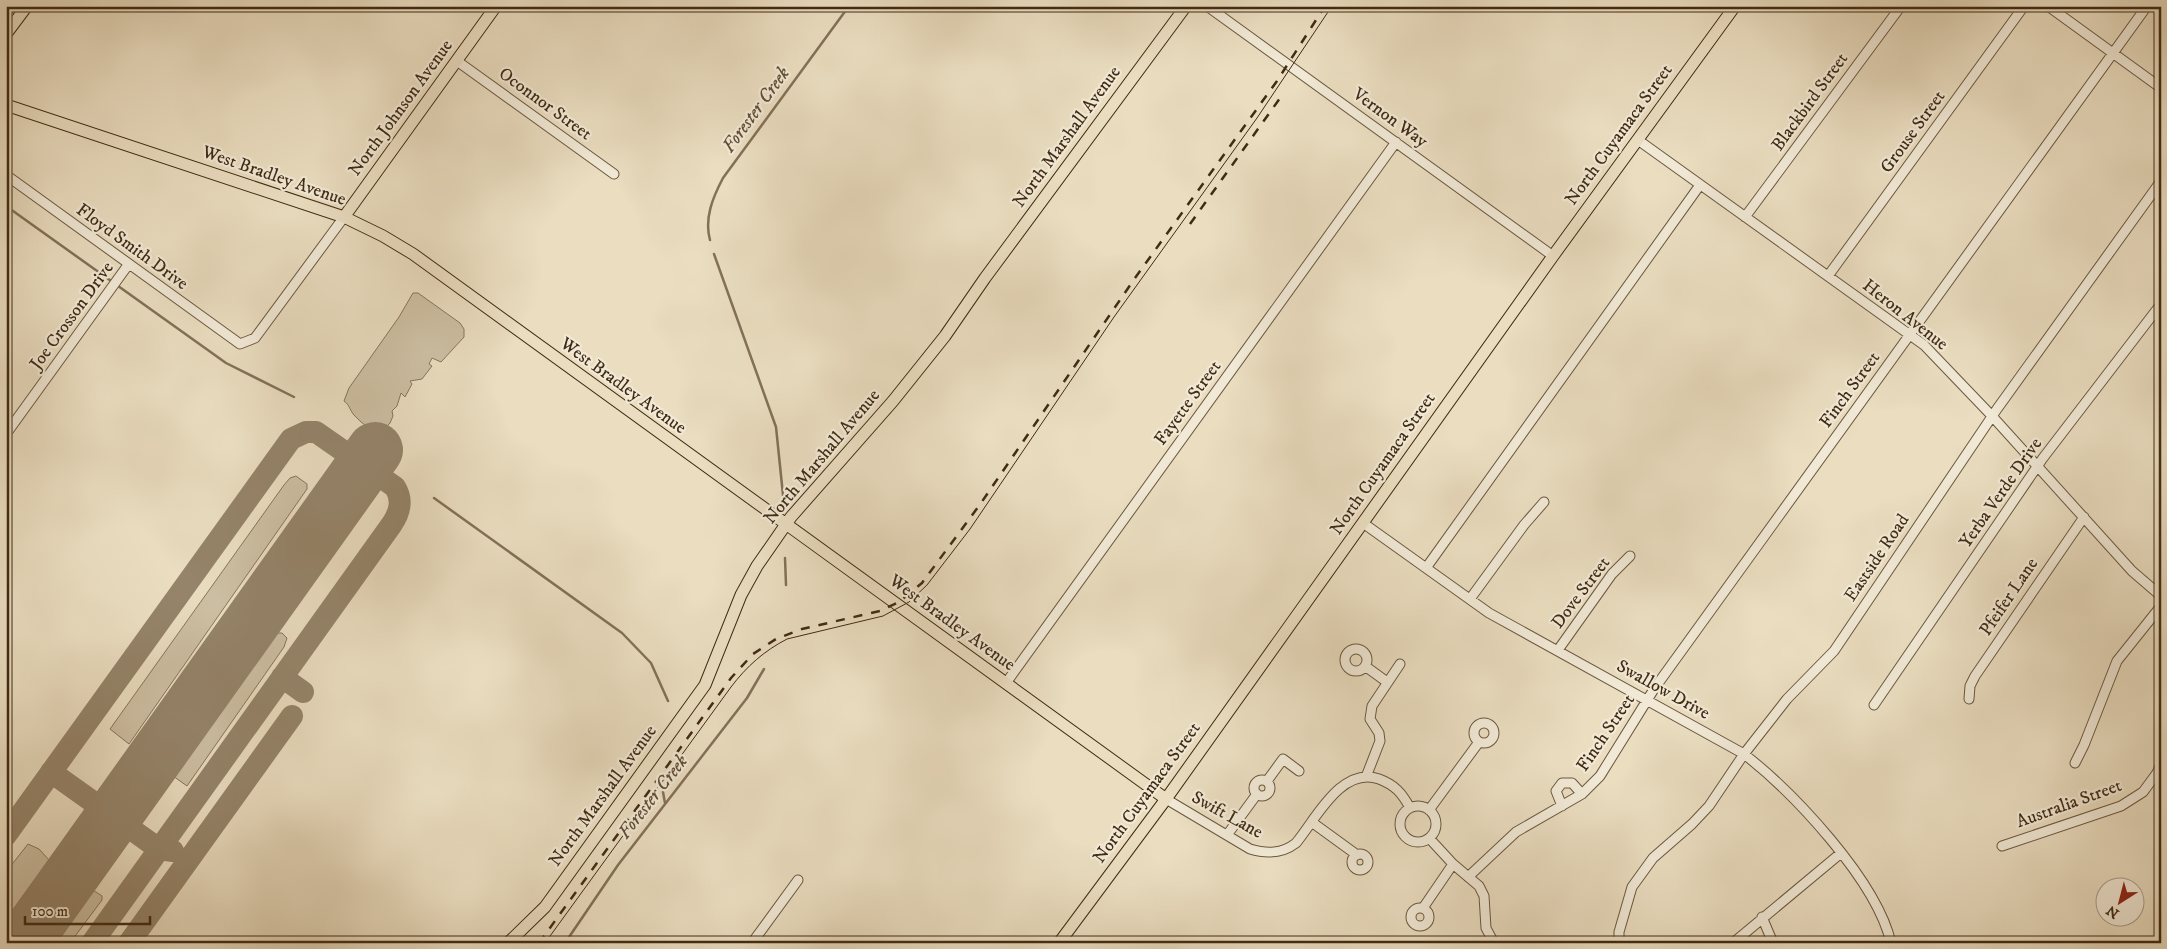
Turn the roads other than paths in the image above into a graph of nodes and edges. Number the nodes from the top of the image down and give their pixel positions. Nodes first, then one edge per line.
1 (27, 6) edge
2 (496, 6) edge
3 (1186, 6) edge
4 (1207, 6) edge
5 (1735, 6) edge
6 (1901, 6) edge
7 (2024, 6) edge
8 (2048, 6) edge
9 (2147, 6) edge
10 (6, 34) edge
11 (2112, 54) junction
12 (457, 61) junction
13 (2161, 88) edge
14 (6, 105) edge
15 (1638, 140) junction
16 (1396, 142) junction
17 (614, 174) dead end
18 (6, 175) edge
19 (2161, 181) edge
20 (1700, 184) junction
21 (344, 218) junction
22 (1746, 218) junction
23 (1553, 256) junction
24 (128, 265) junction
25 (1828, 276) junction
26 (2161, 304) edge
27 (1909, 335) junction
28 (240, 344) joint
29 (1992, 416) junction
30 (6, 434) edge
31 (2038, 467) junction
32 (1544, 502) dead end
33 (2084, 517) junction
34 (1363, 523) junction
35 (785, 524) junction
36 (1630, 556) dead end
37 (1426, 568) junction
38 (2161, 596) edge
39 (1470, 599) junction
40 (2161, 606) edge
41 (1558, 650) junction
42 (1400, 664) dead end
43 (1365, 666) dead end
44 (1387, 682) junction
45 (1006, 683) junction
46 (1969, 699) dead end
47 (1648, 700) junction
48 (1874, 705) dead end
49 (1479, 742) dead end
50 (1744, 754) junction
51 (2075, 763) dead end
52 (2161, 764) edge
53 (1299, 771) dead end
54 (1366, 777) junction
55 (1582, 794) junction
56 (1166, 799) junction
57 (1562, 806) junction
58 (1410, 808) junction
59 (1429, 810) junction
60 (1313, 822) junction
61 (1227, 835) junction
62 (1428, 838) junction
63 (2002, 846) dead end
64 (1841, 853) junction
65 (1357, 855) dead end
66 (1453, 864) junction
67 (1468, 877) junction
68 (798, 880) dead end
69 (1423, 908) dead end
70 (1762, 917) junction
71 (508, 943) edge
72 (752, 943) edge
73 (1059, 943) edge
74 (1494, 943) edge
75 (1619, 943) edge
76 (1733, 943) edge
77 (1774, 943) edge
78 (1891, 943) edge

1 - 10 main road
2 - 12 main road, North Johnson Avenue
3 - 35 main road, North Marshall Avenue
4 - 16 street, Vernon Way
5 - 15 main road, North Cuyamaca Street
6 - 22 street, Blackbird Street
7 - 25 street, Grouse Street
8 - 11 street
9 - 11 street, Finch Street
11 - 13 street
11 - 27 street, Finch Street
12 - 17 street, Oconnor Street
12 - 21 main road, North Johnson Avenue
14 - 21 main road, West Bradley Avenue
15 - 20 street, Heron Avenue
15 - 23 main road, North Cuyamaca Street
16 - 23 street, Vernon Way
16 - 45 street, Fayette Street
18 - 24 street, Floyd Smith Drive
19 - 29 street, Eastside Road
20 - 22 street, Heron Avenue
20 - 37 street
21 - 28 street, North Johnson Avenue
21 - 35 main road, West Bradley Avenue
22 - 25 street, Heron Avenue
23 - 34 main road, North Cuyamaca Street
24 - 28 street, Floyd Smith Drive
24 - 30 street, Joe Crosson Drive
25 - 27 street, Heron Avenue
26 - 31 street, Yerba Verde Drive
27 - 29 street, Heron Avenue
27 - 47 street, Finch Street
29 - 31 street, Heron Avenue
29 - 50 street, Eastside Road
31 - 33 street, Heron Avenue
31 - 48 street, Yerba Verde Drive
32 - 39 street
33 - 38 street, Heron Avenue
33 - 46 street, Pfeifer Lane
34 - 37 street, Swallow Drive
34 - 56 main road, North Cuyamaca Street
35 - 45 main road, West Bradley Avenue
35 - 71 main road, North Marshall Avenue
36 - 41 street, Dove Street
37 - 39 street, Swallow Drive
39 - 41 street, Swallow Drive
40 - 51 street
41 - 47 street, Swallow Drive
42 - 44 street
43 - 44 street
44 - 54 street
45 - 56 main road, West Bradley Avenue
47 - 50 street, Swallow Drive
47 - 55 street, Finch Street
49 - 59 street
50 - 64 street, Swallow Drive
50 - 75 street, Eastside Road
52 - 63 street, Australia Street
53 - 61 street
54 - 58 street
54 - 60 street, Swift Lane
55 - 57 street, Finch Street
55 - 57 street, Finch Street
56 - 61 street, Swift Lane
56 - 73 main road, North Cuyamaca Street
57 - 67 street, Finch Street
58 - 59 street
58 - 62 street
59 - 62 street
60 - 61 street, Swift Lane
60 - 65 street
62 - 66 street
64 - 70 street
64 - 78 street, Swallow Drive
66 - 67 street
66 - 69 street
67 - 74 street
68 - 72 street
70 - 76 street
70 - 77 street

